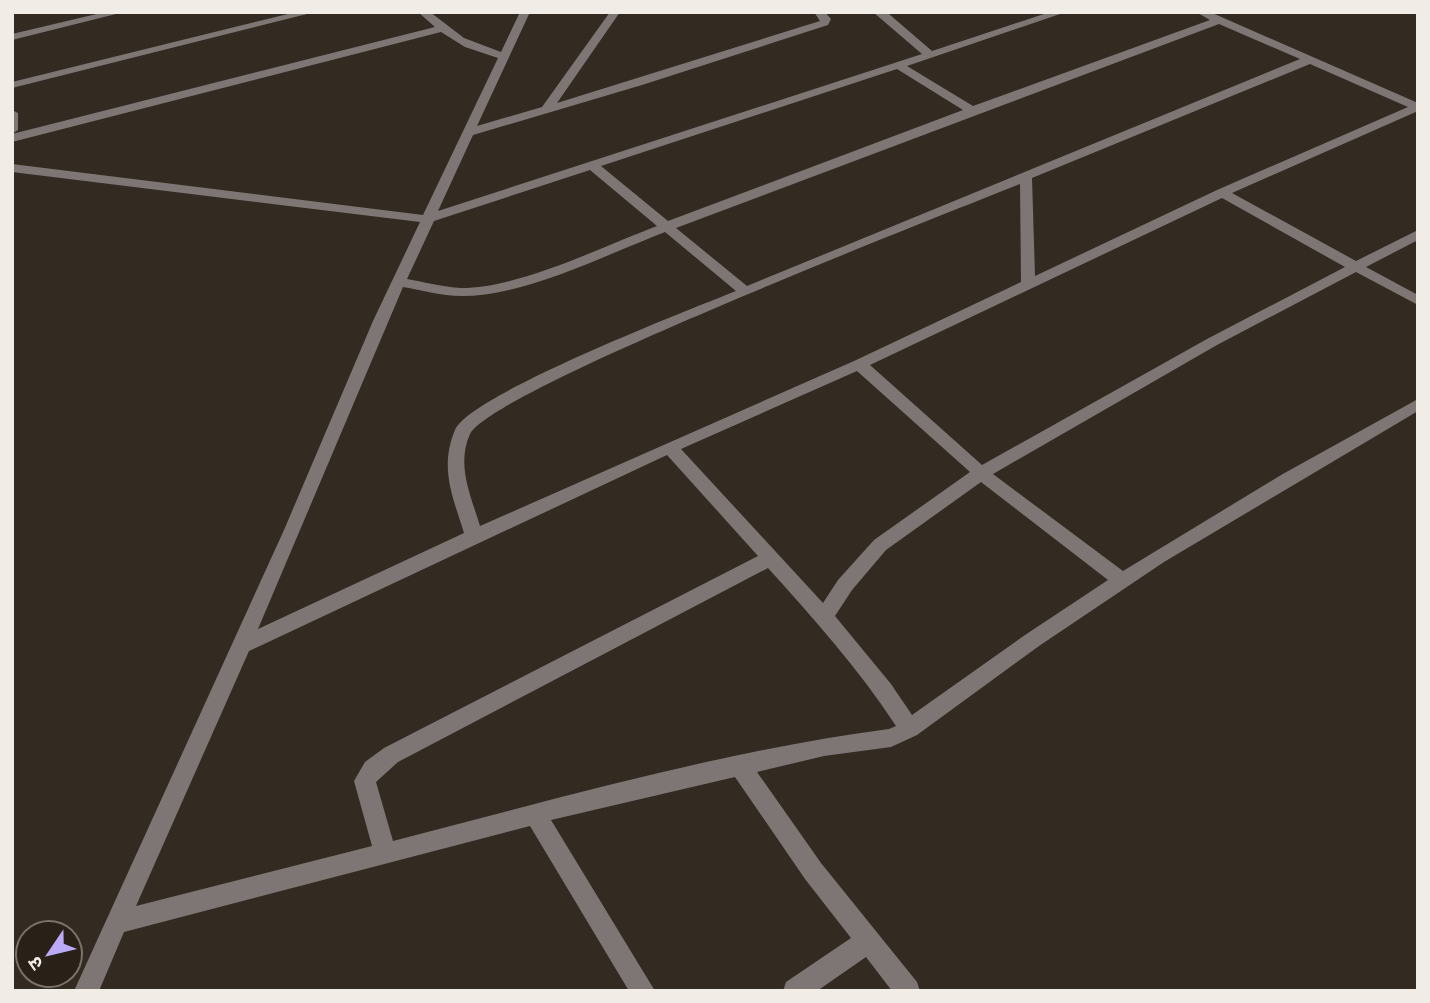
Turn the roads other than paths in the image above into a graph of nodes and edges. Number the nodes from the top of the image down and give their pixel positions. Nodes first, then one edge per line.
1 (119, 12) edge
2 (310, 12) edge
3 (423, 12) edge
4 (524, 12) edge
5 (615, 12) edge
6 (819, 12) edge
7 (878, 12) edge
8 (1061, 12) edge
9 (1201, 12) edge
10 (1219, 20) junction
11 (442, 28) junction
12 (12, 37) edge
13 (931, 55) junction
14 (504, 56) junction
15 (1311, 59) junction
16 (899, 66) junction
17 (12, 85) edge
18 (1418, 107) edge
19 (547, 109) junction
20 (971, 110) junction
21 (12, 113) edge
22 (12, 130) edge
23 (468, 133) junction
24 (12, 138) edge
25 (593, 166) junction
26 (12, 168) edge
27 (1026, 177) junction
28 (1222, 193) junction
29 (427, 219) junction
30 (668, 227) junction
31 (1418, 234) edge
32 (1356, 267) junction
33 (398, 282) junction
34 (1028, 285) junction
35 (746, 292) junction
36 (1418, 302) edge
37 (859, 364) junction
38 (1418, 404) edge
39 (670, 447) junction
40 (981, 472) junction
41 (474, 536) junction
42 (770, 558) junction
43 (1122, 580) junction
44 (824, 617) junction
45 (242, 645) junction
46 (910, 729) junction
47 (741, 767) junction
48 (536, 815) junction
49 (386, 853) junction
50 (116, 923) junction
51 (868, 941) junction
52 (86, 991) edge
53 (643, 991) edge
54 (795, 991) edge
55 (908, 991) edge

1 - 12 street
2 - 17 street
3 - 11 street
4 - 14 street
5 - 19 street
6 - 19 street
7 - 13 street
8 - 13 street
9 - 10 street
10 - 15 street
10 - 20 street
11 - 14 street
11 - 24 street
13 - 16 street
14 - 23 street
15 - 18 street
15 - 27 street
16 - 20 street
16 - 25 street
18 - 28 street
19 - 23 street
20 - 30 street
21 - 22 street
23 - 29 street
25 - 29 street
25 - 30 street
26 - 29 street
27 - 34 street
27 - 35 street
28 - 32 street
28 - 34 street
29 - 33 street
30 - 33 street
30 - 35 street
31 - 32 street
32 - 36 street
32 - 40 street
33 - 45 street
34 - 37 street
35 - 41 street
37 - 39 street
37 - 40 street
38 - 43 street
39 - 41 street
39 - 42 street
40 - 43 street
40 - 44 street
41 - 45 street
42 - 44 street
42 - 49 street
43 - 46 street
44 - 46 street
45 - 50 street
46 - 47 street
47 - 48 street
47 - 51 street
48 - 49 street
48 - 53 street
49 - 50 street
50 - 52 street
51 - 54 street
51 - 55 street

